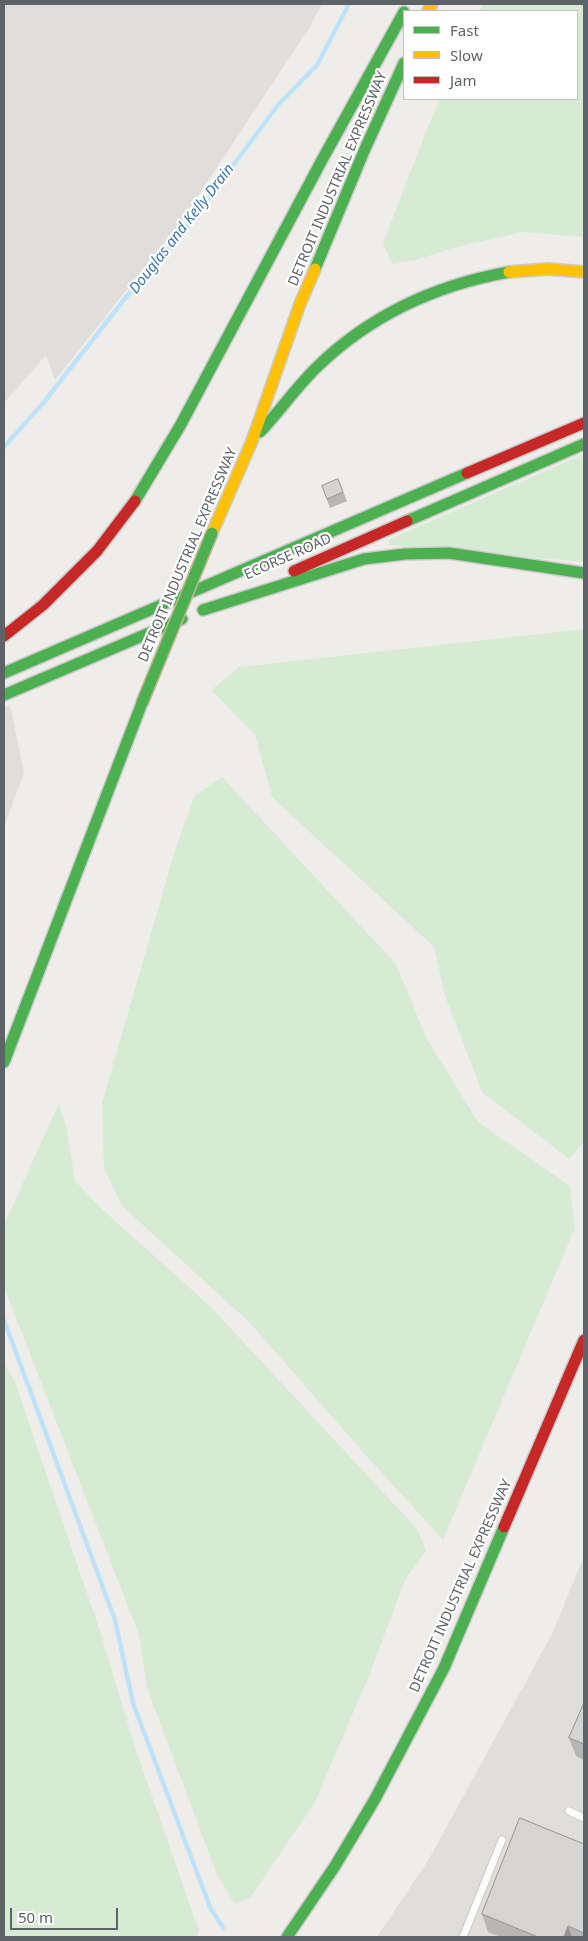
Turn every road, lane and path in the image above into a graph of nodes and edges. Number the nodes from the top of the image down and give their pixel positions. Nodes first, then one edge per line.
1 (403, 14) edge
2 (403, 65) edge
3 (584, 272) edge
4 (584, 423) edge
5 (252, 441) junction
6 (584, 444) edge
7 (584, 573) edge
8 (203, 610) junction
9 (4, 636) edge
10 (4, 673) edge
11 (4, 695) edge
12 (4, 1062) edge
13 (584, 1340) edge
14 (569, 1812) dead end
15 (584, 1818) edge
16 (502, 1840) dead end
17 (287, 1937) edge
18 (463, 1937) edge

1 - 9 main road
2 - 5 main road, DETROIT INDUSTRIAL EXPRESSWAY
3 - 5 main road
4 - 10 main road, ECORSE ROAD
5 - 12 main road, DETROIT INDUSTRIAL EXPRESSWAY, bridge
6 - 8 main road, ECORSE ROAD
7 - 8 main road
8 - 11 main road, ECORSE ROAD
13 - 17 main road, DETROIT INDUSTRIAL EXPRESSWAY
14 - 15 lane
16 - 18 lane

